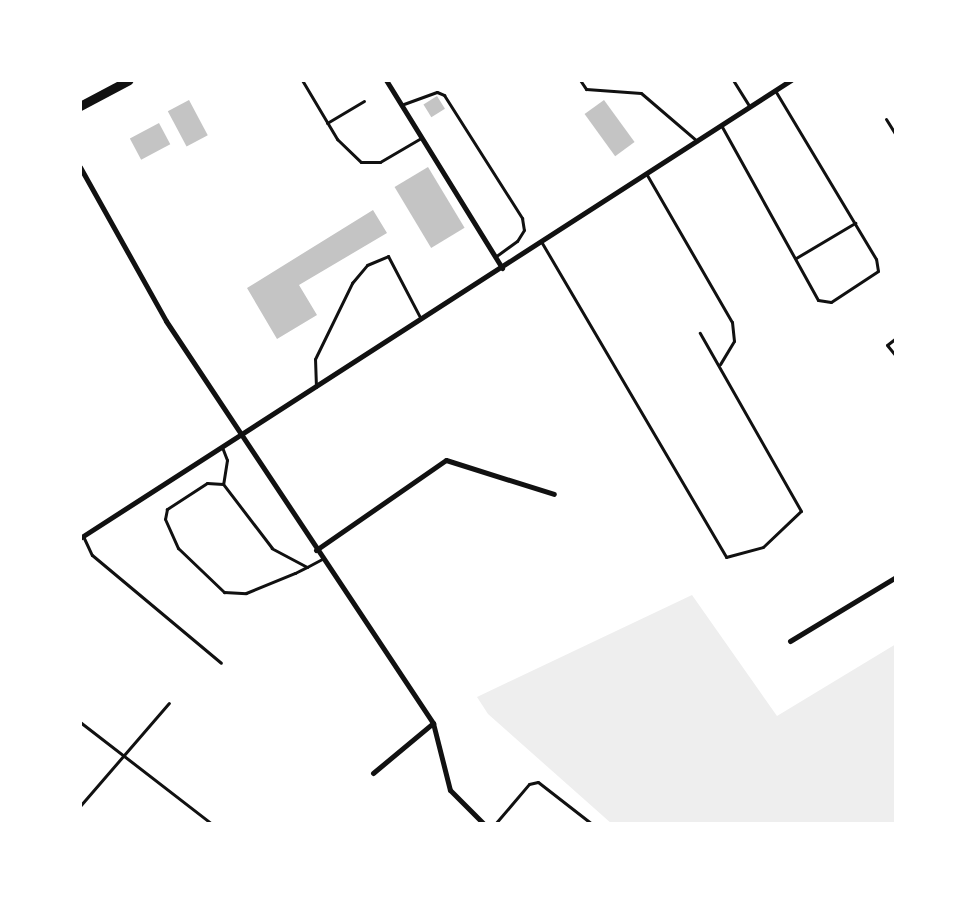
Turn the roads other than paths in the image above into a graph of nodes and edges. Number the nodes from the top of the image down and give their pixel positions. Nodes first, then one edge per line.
1 (302, 80) edge
2 (386, 80) edge
3 (580, 80) edge
4 (733, 80) edge
5 (791, 80) edge
6 (123, 81) edge
7 (775, 90) junction
8 (364, 101) dead end
9 (401, 105) junction
10 (80, 106) edge
11 (750, 107) junction
12 (886, 119) dead end
13 (327, 123) junction
14 (721, 125) junction
15 (896, 135) edge
16 (422, 138) junction
17 (697, 141) junction
18 (80, 167) edge
19 (646, 174) junction
20 (855, 223) junction
21 (542, 243) junction
22 (495, 257) junction
23 (795, 259) junction
24 (502, 268) junction
25 (421, 319) junction
26 (700, 333) dead end
27 (896, 338) edge
28 (896, 356) edge
29 (720, 364) junction
30 (316, 387) junction
31 (239, 436) junction
32 (222, 447) junction
33 (223, 484) junction
34 (554, 494) dead end
35 (81, 537) edge
36 (316, 550) junction
37 (322, 559) junction
38 (307, 567) junction
39 (896, 577) edge
40 (790, 641) dead end
41 (221, 663) dead end
42 (169, 703) dead end
43 (80, 722) edge
44 (433, 723) junction
45 (121, 755) junction
46 (373, 773) dead end
47 (80, 806) edge
48 (212, 824) edge
49 (484, 824) edge
50 (495, 824) edge
51 (592, 824) edge

1 - 13 lane
2 - 9 street
3 - 17 lane
4 - 11 lane
5 - 7 street
6 - 10 highway
7 - 11 street
7 - 20 lane
8 - 13 lane
9 - 16 street
9 - 22 lane
11 - 14 street
12 - 15 lane
13 - 16 lane
14 - 17 street
14 - 23 lane
16 - 22 street
17 - 19 street
18 - 31 street
19 - 21 street
19 - 29 lane
20 - 23 lane
20 - 23 lane
21 - 24 street
21 - 29 lane
22 - 24 street
24 - 25 street
25 - 30 street
25 - 30 lane
26 - 29 lane
27 - 28 lane
30 - 31 street
31 - 32 street
31 - 36 street
32 - 33 lane
32 - 35 street
33 - 38 lane
33 - 38 lane
34 - 36 street
35 - 41 lane
36 - 37 street
37 - 38 lane
37 - 44 street
39 - 40 street
42 - 45 lane
43 - 45 lane
44 - 46 street
44 - 49 street
45 - 47 lane
45 - 48 lane
50 - 51 lane

